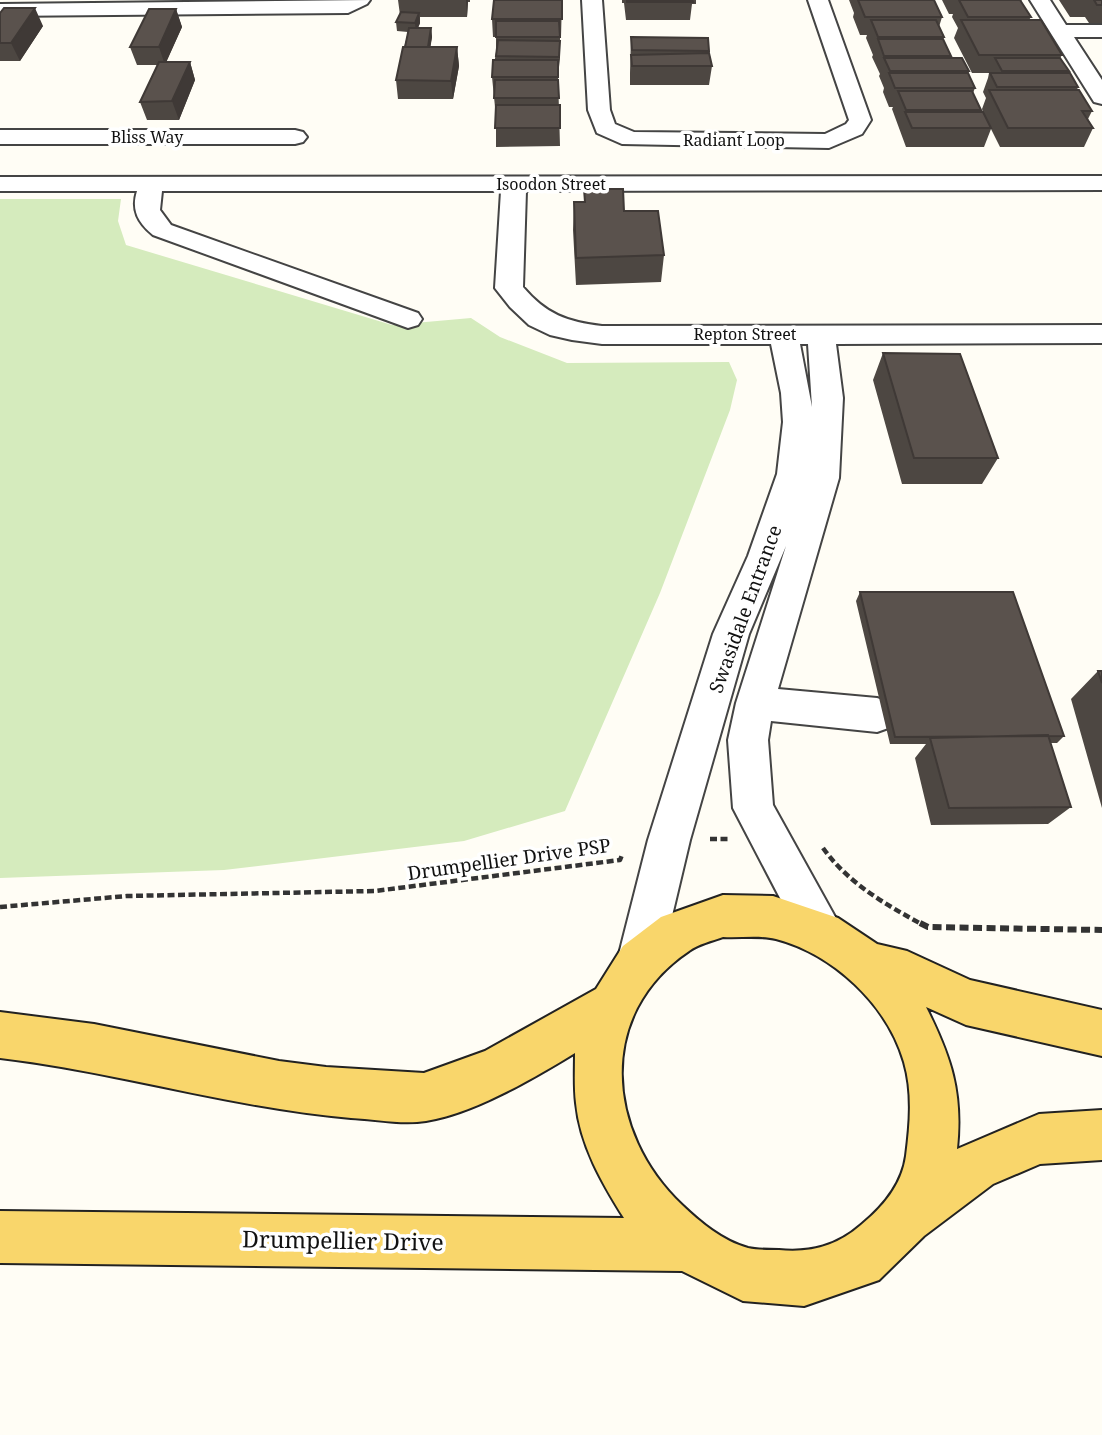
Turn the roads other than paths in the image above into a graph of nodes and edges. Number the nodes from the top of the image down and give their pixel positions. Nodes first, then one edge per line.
1 (360, 0) edge
2 (592, 0) edge
3 (818, 0) edge
4 (1040, 0) edge
5 (0, 10) edge
6 (1059, 31) junction
7 (1102, 31) edge
8 (1101, 94) edge
9 (0, 137) edge
10 (295, 137) dead end
11 (1102, 183) edge
12 (0, 184) edge
13 (514, 184) junction
14 (152, 185) junction
15 (408, 319) dead end
16 (783, 334) junction
17 (821, 334) junction
18 (1102, 334) edge
19 (755, 703) junction
20 (877, 715) dead end
21 (822, 933) junction
22 (639, 962) junction
23 (867, 964) junction
24 (612, 1005) junction
25 (1102, 1033) edge
26 (0, 1035) edge
27 (1102, 1135) edge
28 (903, 1223) junction
29 (0, 1237) edge
30 (686, 1245) junction

1 - 5 street
2 - 3 street, Radiant Loop
4 - 6 street
6 - 7 street
6 - 8 street
9 - 10 street, Bliss Way
11 - 13 street, Isoodon Street
12 - 14 street, Isoodon Street
13 - 14 street, Isoodon Street
13 - 16 street, Repton Street
14 - 15 street
16 - 17 street, Repton Street
16 - 22 street, Swasidale Entrance
17 - 18 street, Repton Street
17 - 19 street, Swasidale Entrance
19 - 20 street
19 - 21 street, Swasidale Entrance
21 - 22 main road
21 - 23 main road
22 - 24 main road
23 - 25 main road
23 - 28 main road
24 - 26 main road
24 - 30 main road
27 - 28 main road
28 - 30 main road
29 - 30 main road, Drumpellier Drive

